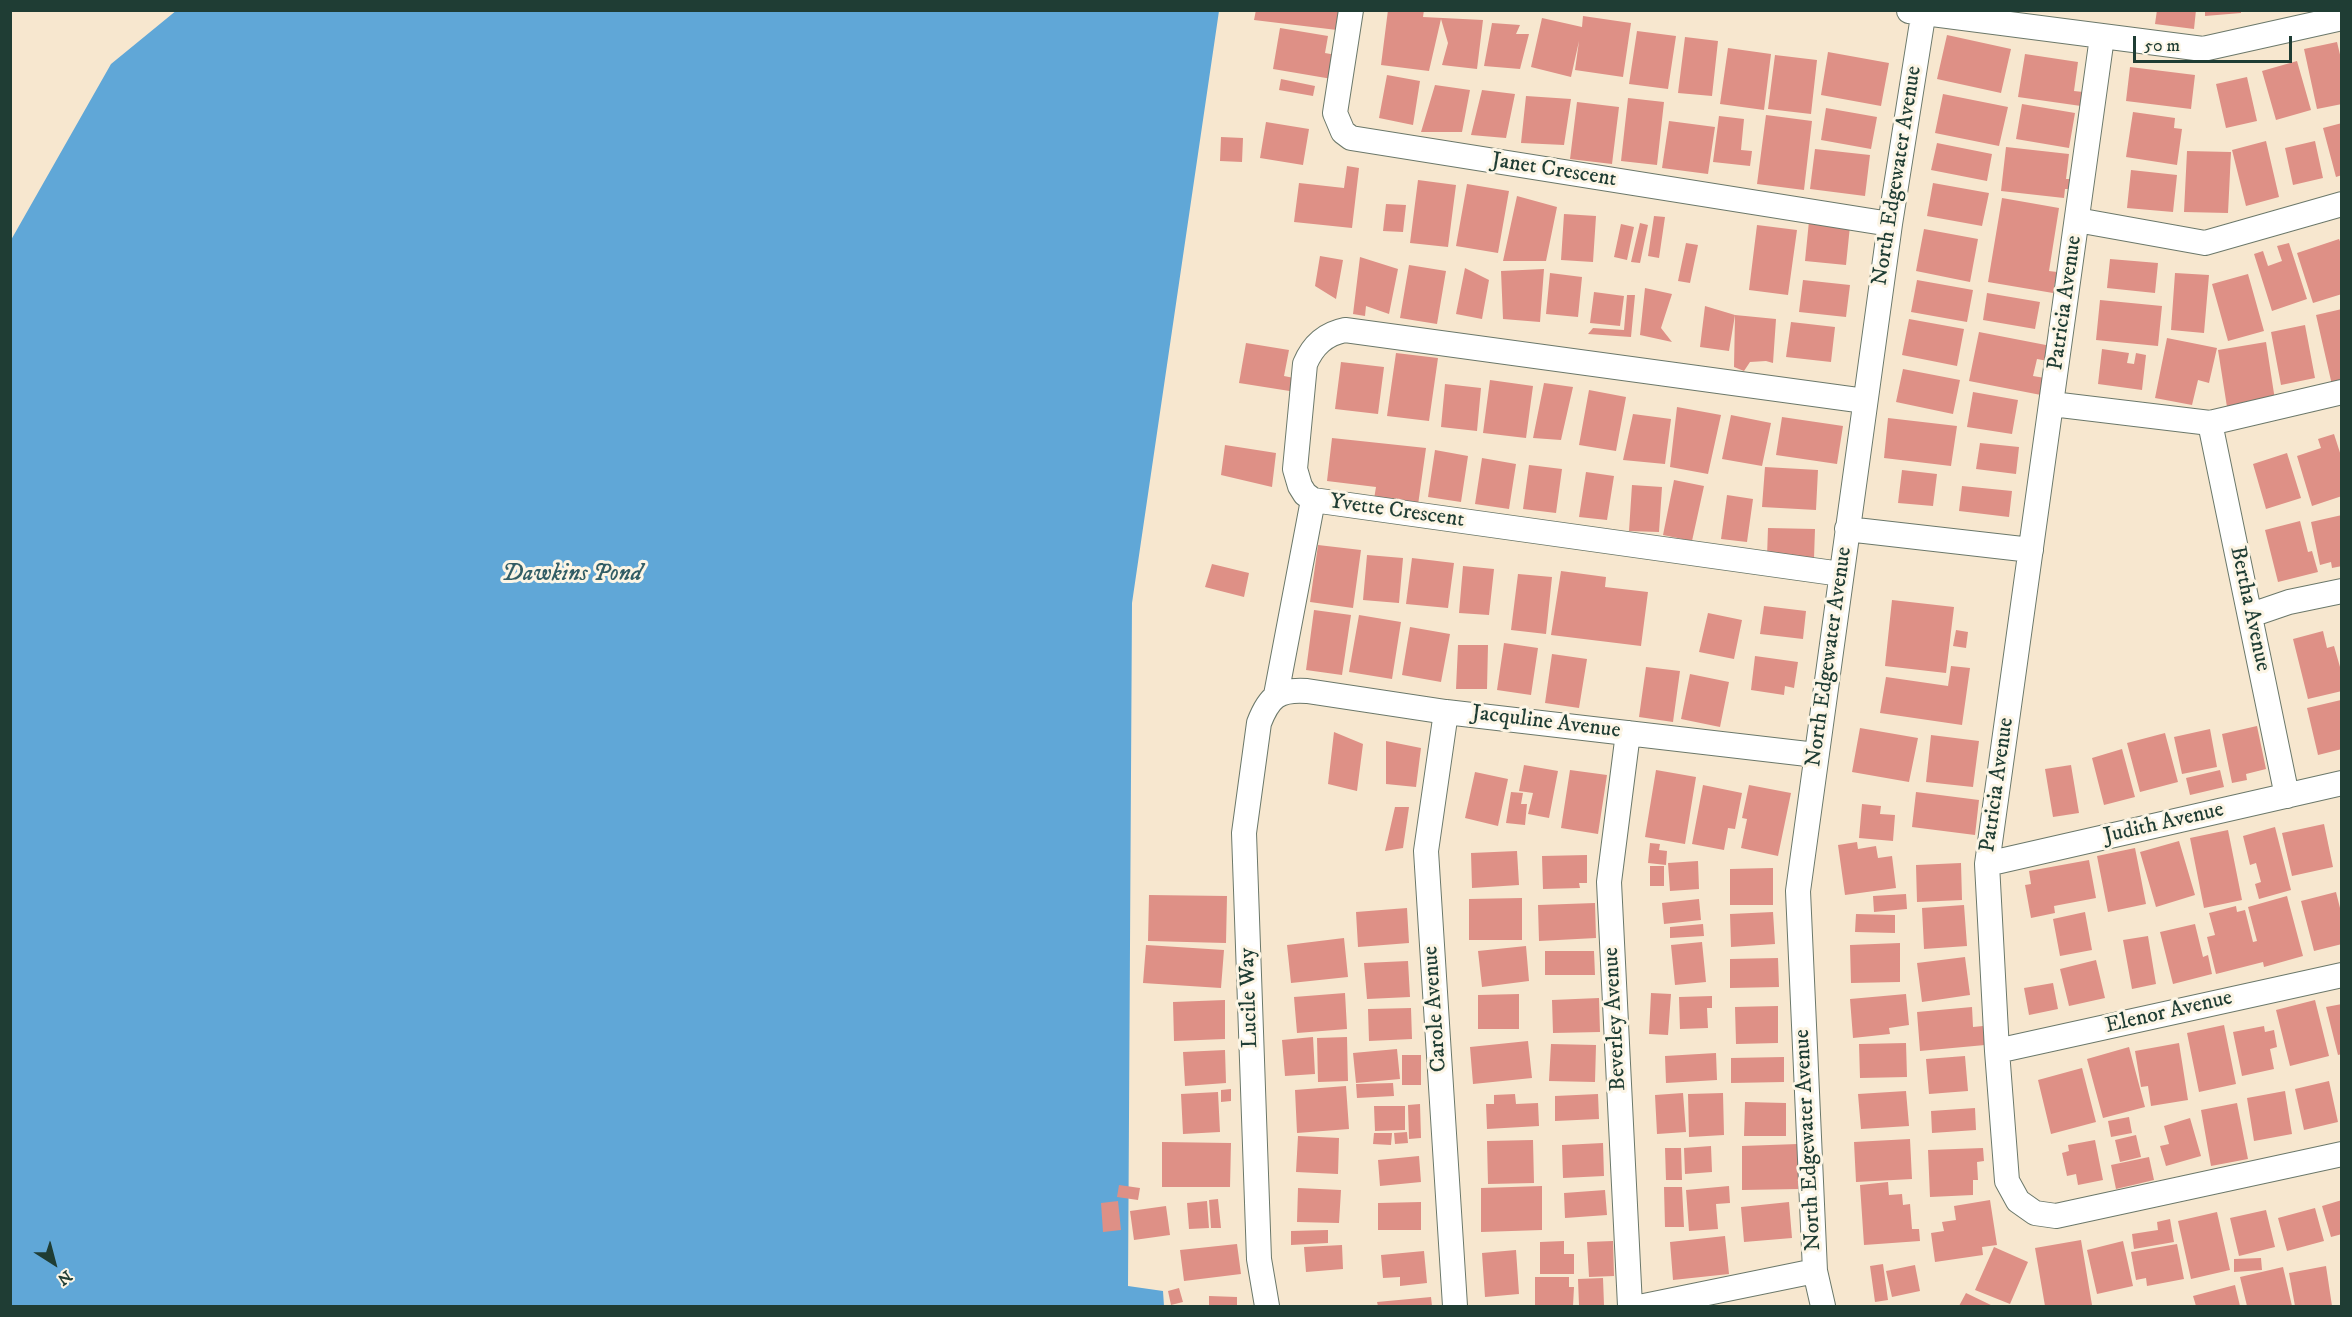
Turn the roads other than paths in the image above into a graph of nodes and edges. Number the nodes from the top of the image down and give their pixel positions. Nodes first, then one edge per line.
1 (1351, 10) edge
2 (1918, 11) edge
3 (2342, 18) edge
4 (2102, 37) junction
5 (2342, 204) edge
6 (2077, 220) junction
7 (1890, 224) junction
8 (2342, 392) edge
9 (1865, 400) junction
10 (2052, 404) junction
11 (2210, 423) junction
12 (1313, 500) junction
13 (1847, 529) junction
14 (2031, 550) junction
15 (1841, 574) junction
16 (2342, 591) edge
17 (2251, 615) junction
18 (1276, 695) junction
19 (1446, 712) junction
20 (1628, 733) junction
21 (1816, 755) junction
22 (2342, 783) edge
23 (2287, 795) junction
24 (1987, 864) junction
25 (2342, 975) edge
26 (1997, 1051) junction
27 (2342, 1155) edge
28 (1815, 1271) junction
29 (1267, 1306) edge
30 (1455, 1306) edge
31 (1630, 1306) edge
32 (1644, 1306) edge
33 (1823, 1306) edge

1 - 7 street, Janet Crescent
2 - 4 street
2 - 7 street, North Edgewater Avenue
3 - 4 street
4 - 6 street, Patricia Avenue
5 - 6 street
6 - 10 street, Patricia Avenue
7 - 9 street, North Edgewater Avenue
8 - 11 street
9 - 12 street, Yvette Crescent
9 - 13 street, North Edgewater Avenue
10 - 11 street
10 - 14 street, Patricia Avenue
11 - 17 street, Bertha Avenue
12 - 15 street, Yvette Crescent
12 - 18 street
13 - 14 street
13 - 15 street, North Edgewater Avenue
14 - 24 street, Patricia Avenue
15 - 21 street, North Edgewater Avenue
16 - 17 street
17 - 23 street, Bertha Avenue
18 - 19 street, Jacquline Avenue
18 - 29 street, Lucile Way
19 - 20 street, Jacquline Avenue
19 - 30 street, Carole Avenue
20 - 21 street, Jacquline Avenue
20 - 31 street, Beverley Avenue
21 - 28 street, North Edgewater Avenue
22 - 23 street, Judith Avenue
23 - 24 street, Judith Avenue
24 - 26 street, Patricia Avenue
25 - 26 street, Elenor Avenue
26 - 27 street, Patricia Avenue
28 - 32 street
28 - 33 street, North Edgewater Avenue

